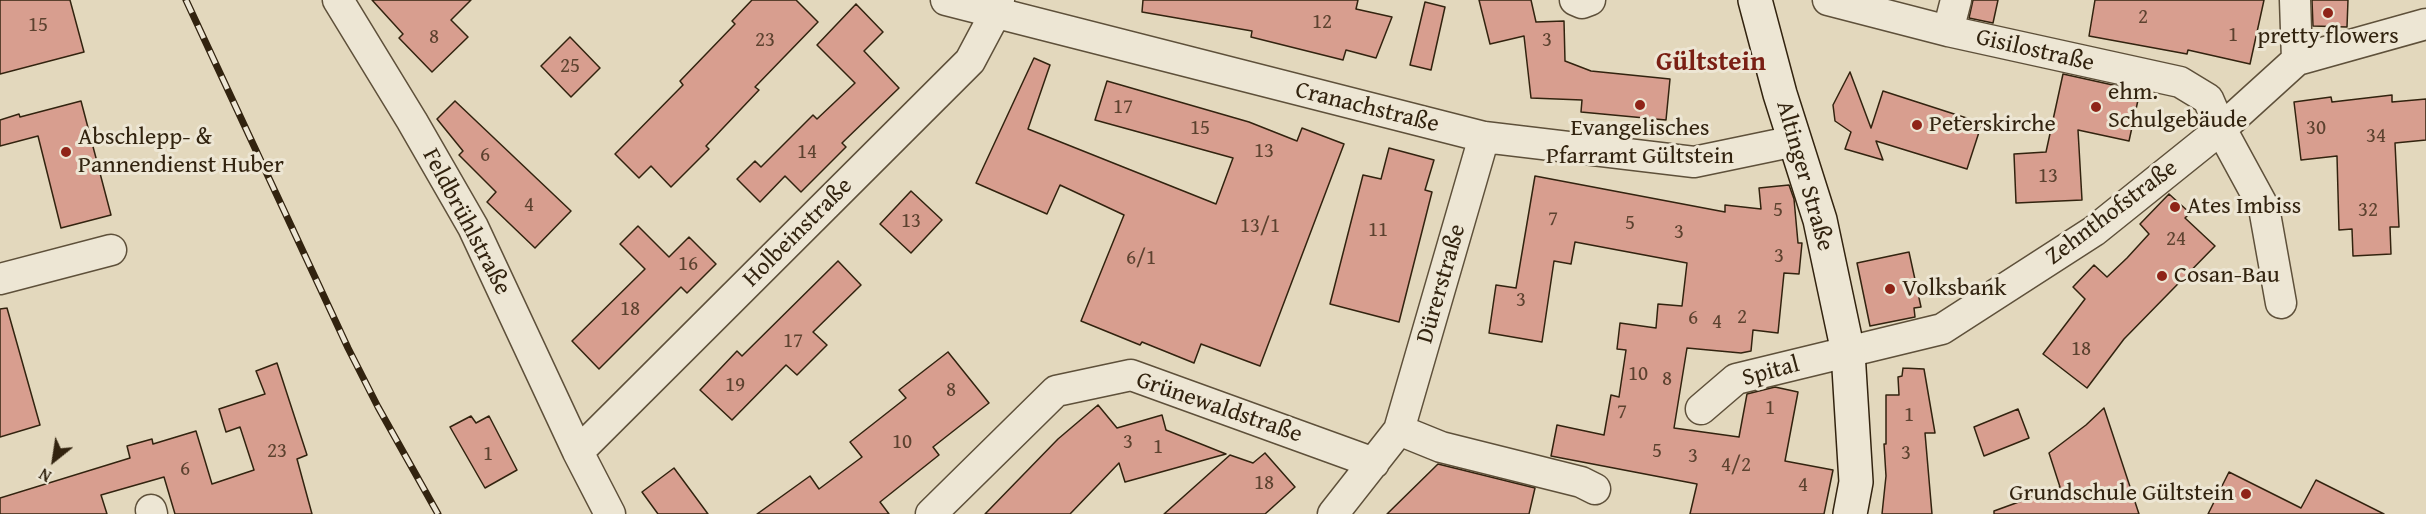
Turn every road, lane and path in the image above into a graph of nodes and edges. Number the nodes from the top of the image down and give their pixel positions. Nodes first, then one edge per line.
1 (338, 0) edge
2 (946, 0) edge
3 (1575, 0) edge
4 (1590, 0) edge
5 (1755, 0) edge
6 (1828, 0) edge
7 (1956, 0) edge
8 (2295, 0) edge
9 (998, 6) edge
10 (2426, 24) edge
11 (1948, 31) junction
12 (2297, 60) junction
13 (2221, 129) junction
14 (1484, 137) junction
15 (1795, 141) junction
16 (111, 250) dead end
17 (0, 279) edge
18 (2281, 303) dead end
19 (1848, 352) junction
20 (1701, 409) dead end
21 (1399, 430) junction
22 (579, 452) junction
23 (1374, 463) junction
24 (1595, 489) dead end
25 (610, 514) edge
26 (931, 514) edge
27 (1333, 514) edge
28 (1850, 514) edge

1 - 22 street, Feldbrühlstraße
2 - 9 street, Cranachstraße
3 - 4 street
5 - 15 street, Altinger Straße
6 - 11 street, Gisilostraße
7 - 11 street
8 - 12 street
9 - 14 street, Cranachstraße
9 - 22 street, Holbeinstraße
10 - 12 street, Zehnthofstraße
11 - 13 street, Gisilostraße
12 - 13 street, Zehnthofstraße
13 - 18 street, Gisilostraße
13 - 19 street, Zehnthofstraße
14 - 15 street, Cranachstraße
14 - 21 street, Dürerstraße
15 - 19 street, Altinger Straße
16 - 17 street
19 - 20 street, Spital
19 - 28 street, Altinger Straße
21 - 23 street, Dürerstraße
21 - 24 street
22 - 25 street, Feldbrühlstraße
23 - 26 street, Grünewaldstraße
23 - 27 street, Dürerstraße

